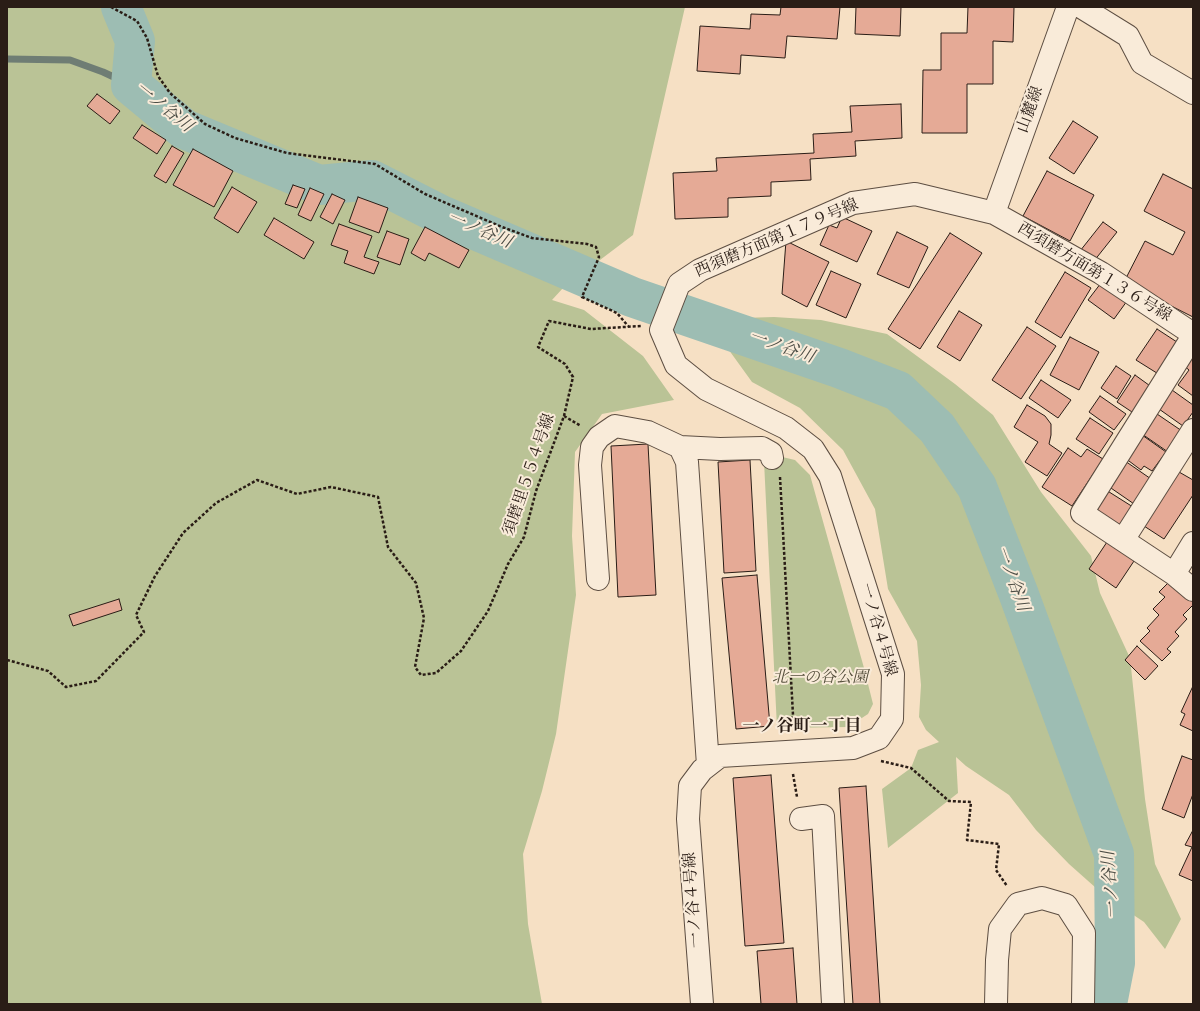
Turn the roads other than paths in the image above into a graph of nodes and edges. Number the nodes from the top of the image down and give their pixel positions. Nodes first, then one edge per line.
1 (1068, 7) edge
2 (1081, 7) edge
3 (1193, 93) edge
4 (994, 213) junction
5 (653, 328) joint
6 (1193, 335) edge
7 (1193, 430) edge
8 (680, 447) junction
9 (772, 458) road end
10 (1123, 540) junction
11 (1193, 543) edge
12 (1174, 574) junction
13 (598, 579) dead end
14 (1193, 590) edge
15 (708, 765) junction
16 (801, 819) road end
17 (702, 1004) edge
18 (833, 1004) edge
19 (996, 1004) edge
20 (1083, 1004) edge

1 - 4 street, 山麓線
2 - 3 street
4 - 5 street, 西須磨方面第１７９号線
4 - 6 street, 西須磨方面第１３６号線
5 - 15 street, 一ノ谷４号線
6 - 10 street
7 - 10 street
8 - 9 street
8 - 13 street
8 - 15 street
10 - 12 street
11 - 12 street
12 - 14 street
15 - 17 street, 一ノ谷４号線
16 - 18 street
19 - 20 street

